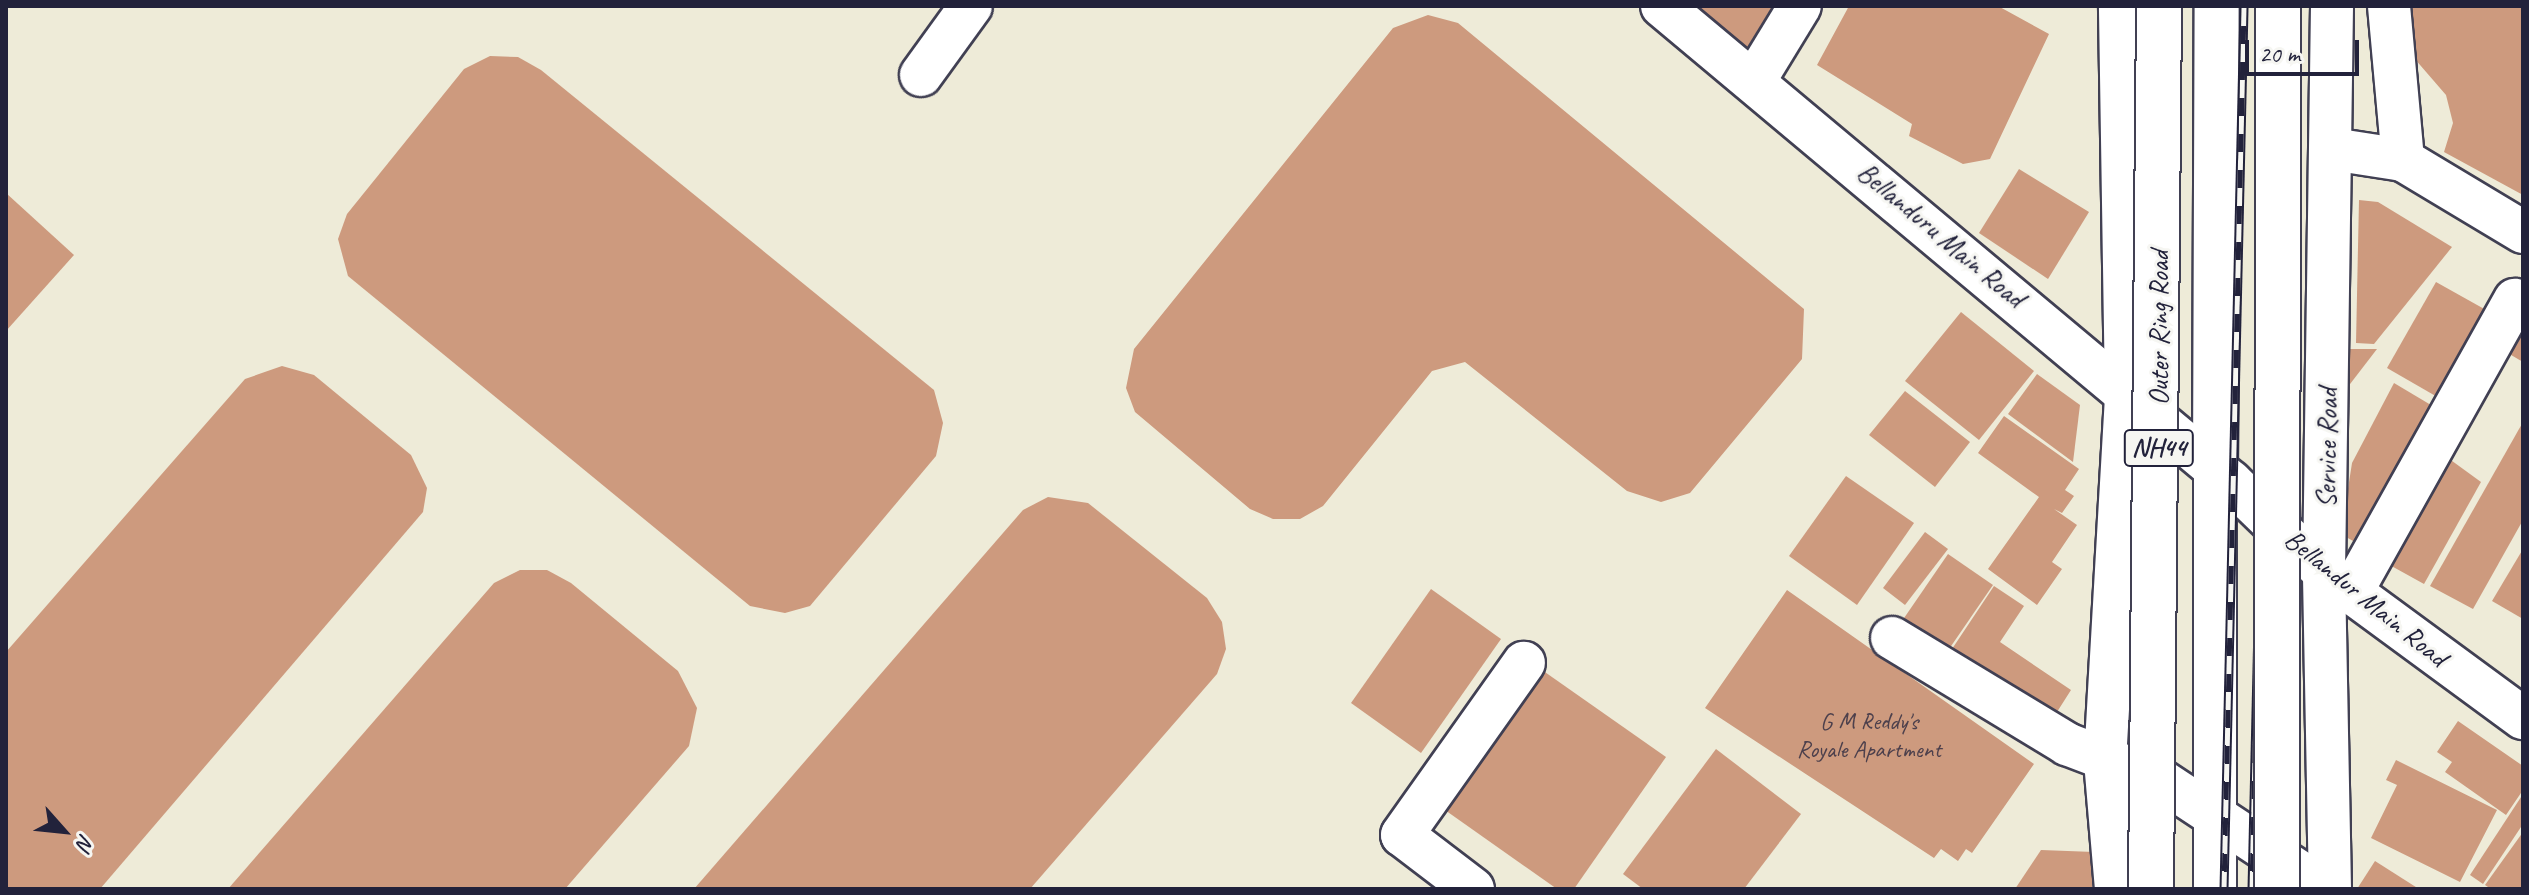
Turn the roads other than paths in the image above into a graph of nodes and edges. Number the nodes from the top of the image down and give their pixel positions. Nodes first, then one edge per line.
1 (971, 6) edge
2 (1662, 6) edge
3 (1800, 6) edge
4 (2120, 6) edge
5 (2159, 6) edge
6 (2217, 6) edge
7 (2278, 6) edge
8 (2332, 6) edge
9 (2389, 6) edge
10 (921, 75) dead end
11 (1756, 78) junction
12 (2332, 149) junction
13 (2403, 160) junction
14 (2523, 232) edge
15 (2515, 300) dead end
16 (2126, 393) junction
17 (2215, 471) junction
18 (2337, 582) junction
19 (1892, 638) dead end
20 (1524, 663) dead end
21 (2523, 718) edge
22 (2105, 761) junction
23 (2215, 815) junction
24 (1473, 889) edge
25 (2116, 889) edge
26 (2151, 889) edge
27 (2215, 889) edge
28 (2277, 889) edge
29 (2327, 889) edge

1 - 10 street
2 - 11 street, Bellanduru Main Road
3 - 11 street
4 - 16 street
5 - 26 highway, Outer Ring Road / NH44, bridge
6 - 17 highway
7 - 28 highway, bridge
8 - 12 street, Service Road
9 - 13 street
11 - 16 street, Bellanduru Main Road
12 - 13 street
12 - 18 street, Service Road
13 - 14 street
15 - 18 street
16 - 17 street, Bellanduru Main Road
16 - 22 street
17 - 18 street, Bellandur Main Road
17 - 23 street
18 - 21 street, Bellandur Main Road
18 - 29 street, Service Road
19 - 22 street
20 - 24 street
22 - 23 street
22 - 25 street
23 - 27 street
23 - 29 street

